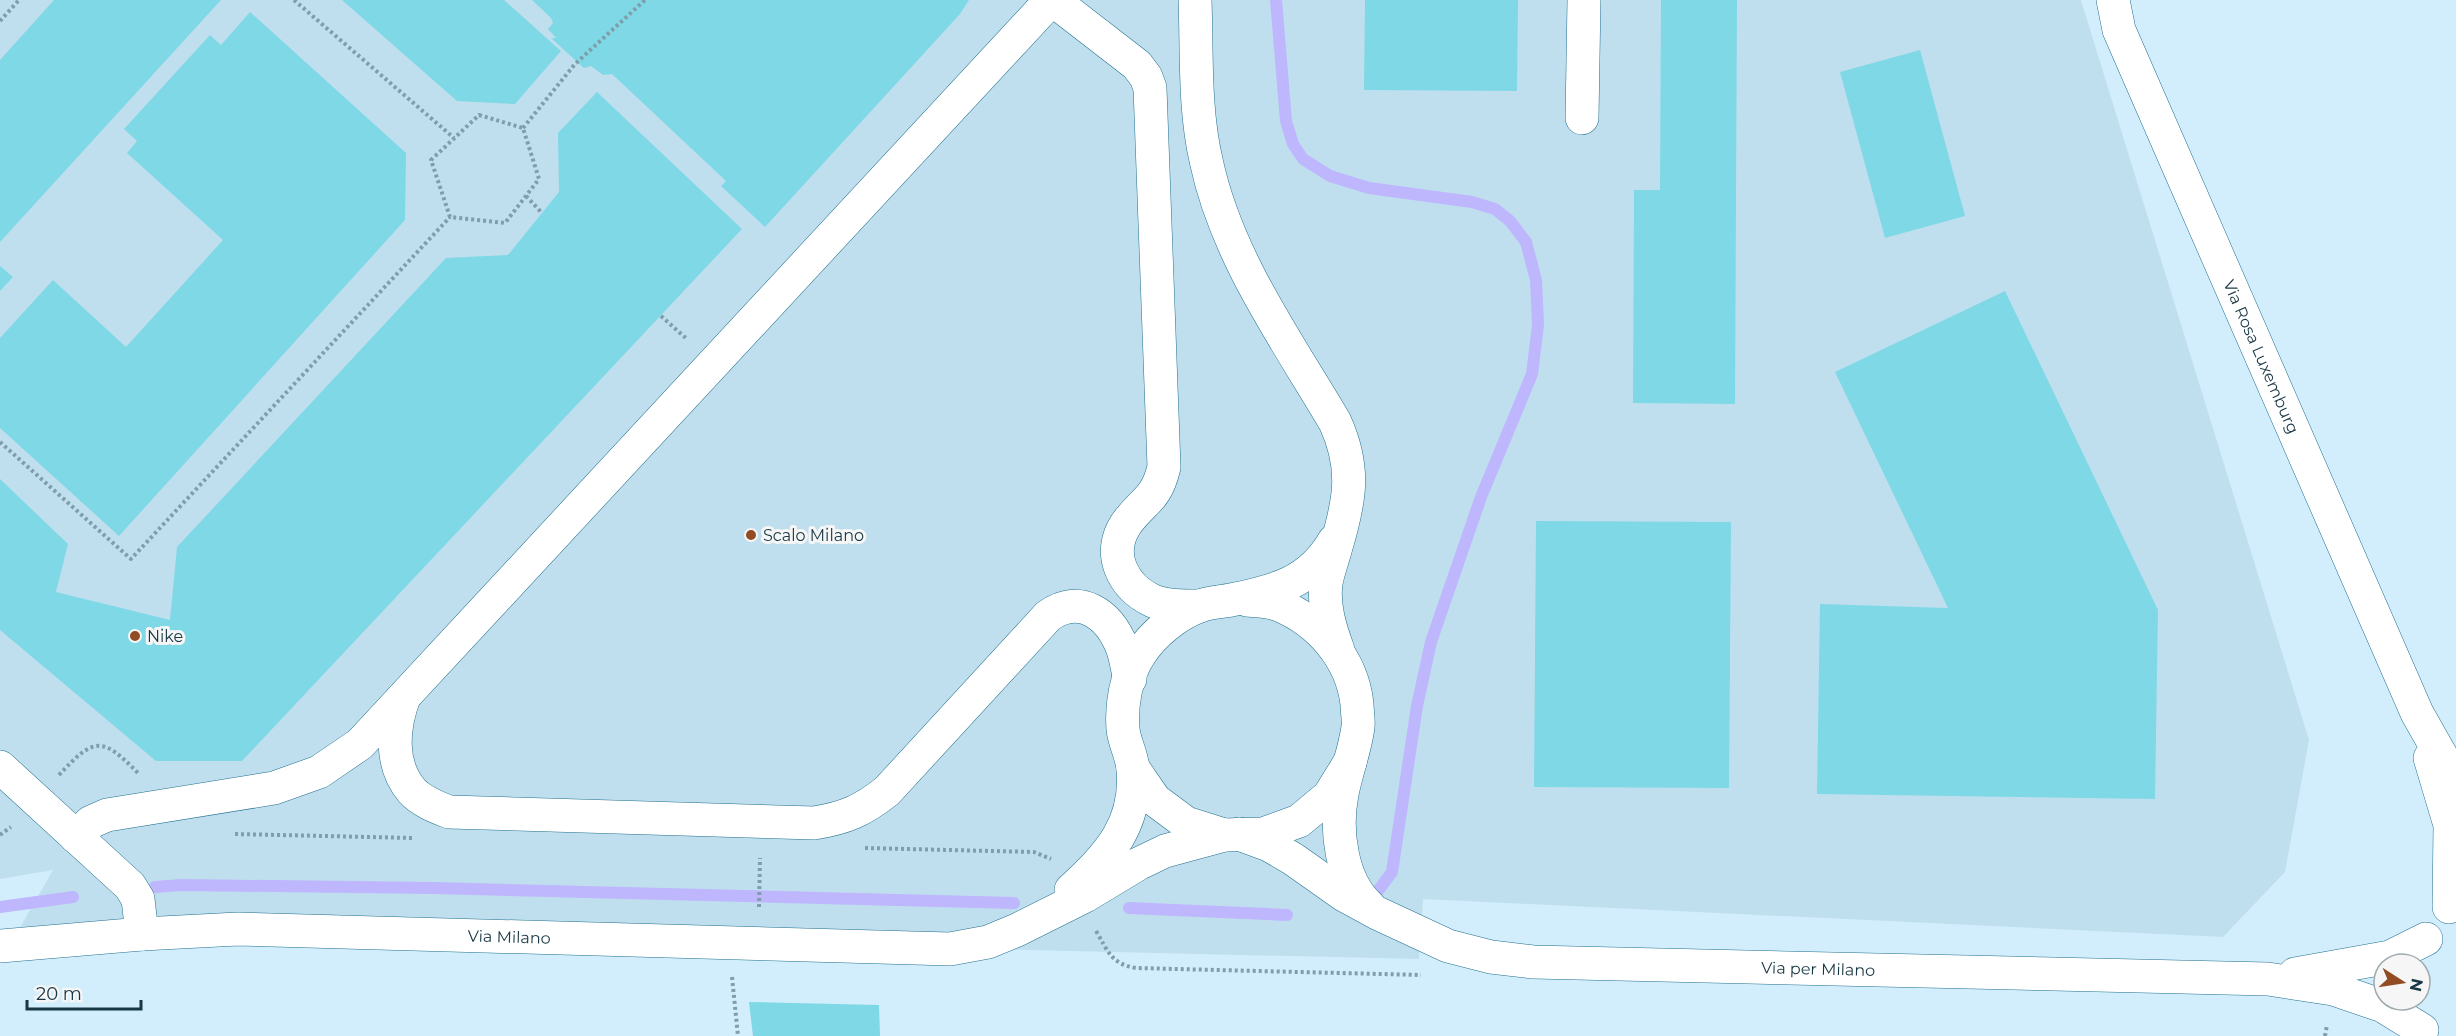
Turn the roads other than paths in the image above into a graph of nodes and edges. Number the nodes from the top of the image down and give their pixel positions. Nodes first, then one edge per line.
1 (1052, 0) edge
2 (1195, 0) edge
3 (1584, 0) edge
4 (2113, 0) edge
5 (1582, 118) dead end
6 (1342, 527) junction
7 (1238, 599) junction
8 (1199, 606) junction
9 (1338, 650) junction
10 (1130, 679) junction
11 (405, 695) junction
12 (2416, 713) junction
13 (1350, 762) junction
14 (0, 768) edge
15 (1133, 768) junction
16 (2456, 782) edge
17 (1231, 835) junction
18 (76, 837) junction
19 (1075, 895) junction
20 (2453, 905) edge
21 (1377, 913) junction
22 (141, 934) junction
23 (0, 946) edge
24 (2423, 952) edge
25 (2372, 960) edge
26 (2268, 978) junction
27 (2421, 1022) edge

1 - 8 street
1 - 11 street
2 - 6 street
3 - 5 street
4 - 12 street, Via Rosa Luxemburg
6 - 7 street
6 - 9 street
7 - 8 street
7 - 9 street
8 - 10 street
9 - 13 street
10 - 11 street
10 - 15 street
11 - 18 street
12 - 16 street, Via Rosa Luxemburg
12 - 20 street, Via Rosa Luxemburg
13 - 17 street
13 - 21 street
14 - 18 street
15 - 17 street, Via per Milano
15 - 19 street
17 - 19 street
17 - 21 street, Via per Milano
18 - 22 street
19 - 22 street, Via Milano
20 - 24 street
21 - 26 street, Via per Milano
22 - 23 street, Via Milano
25 - 26 street, Via per Milano
26 - 27 street, Via per Milano

